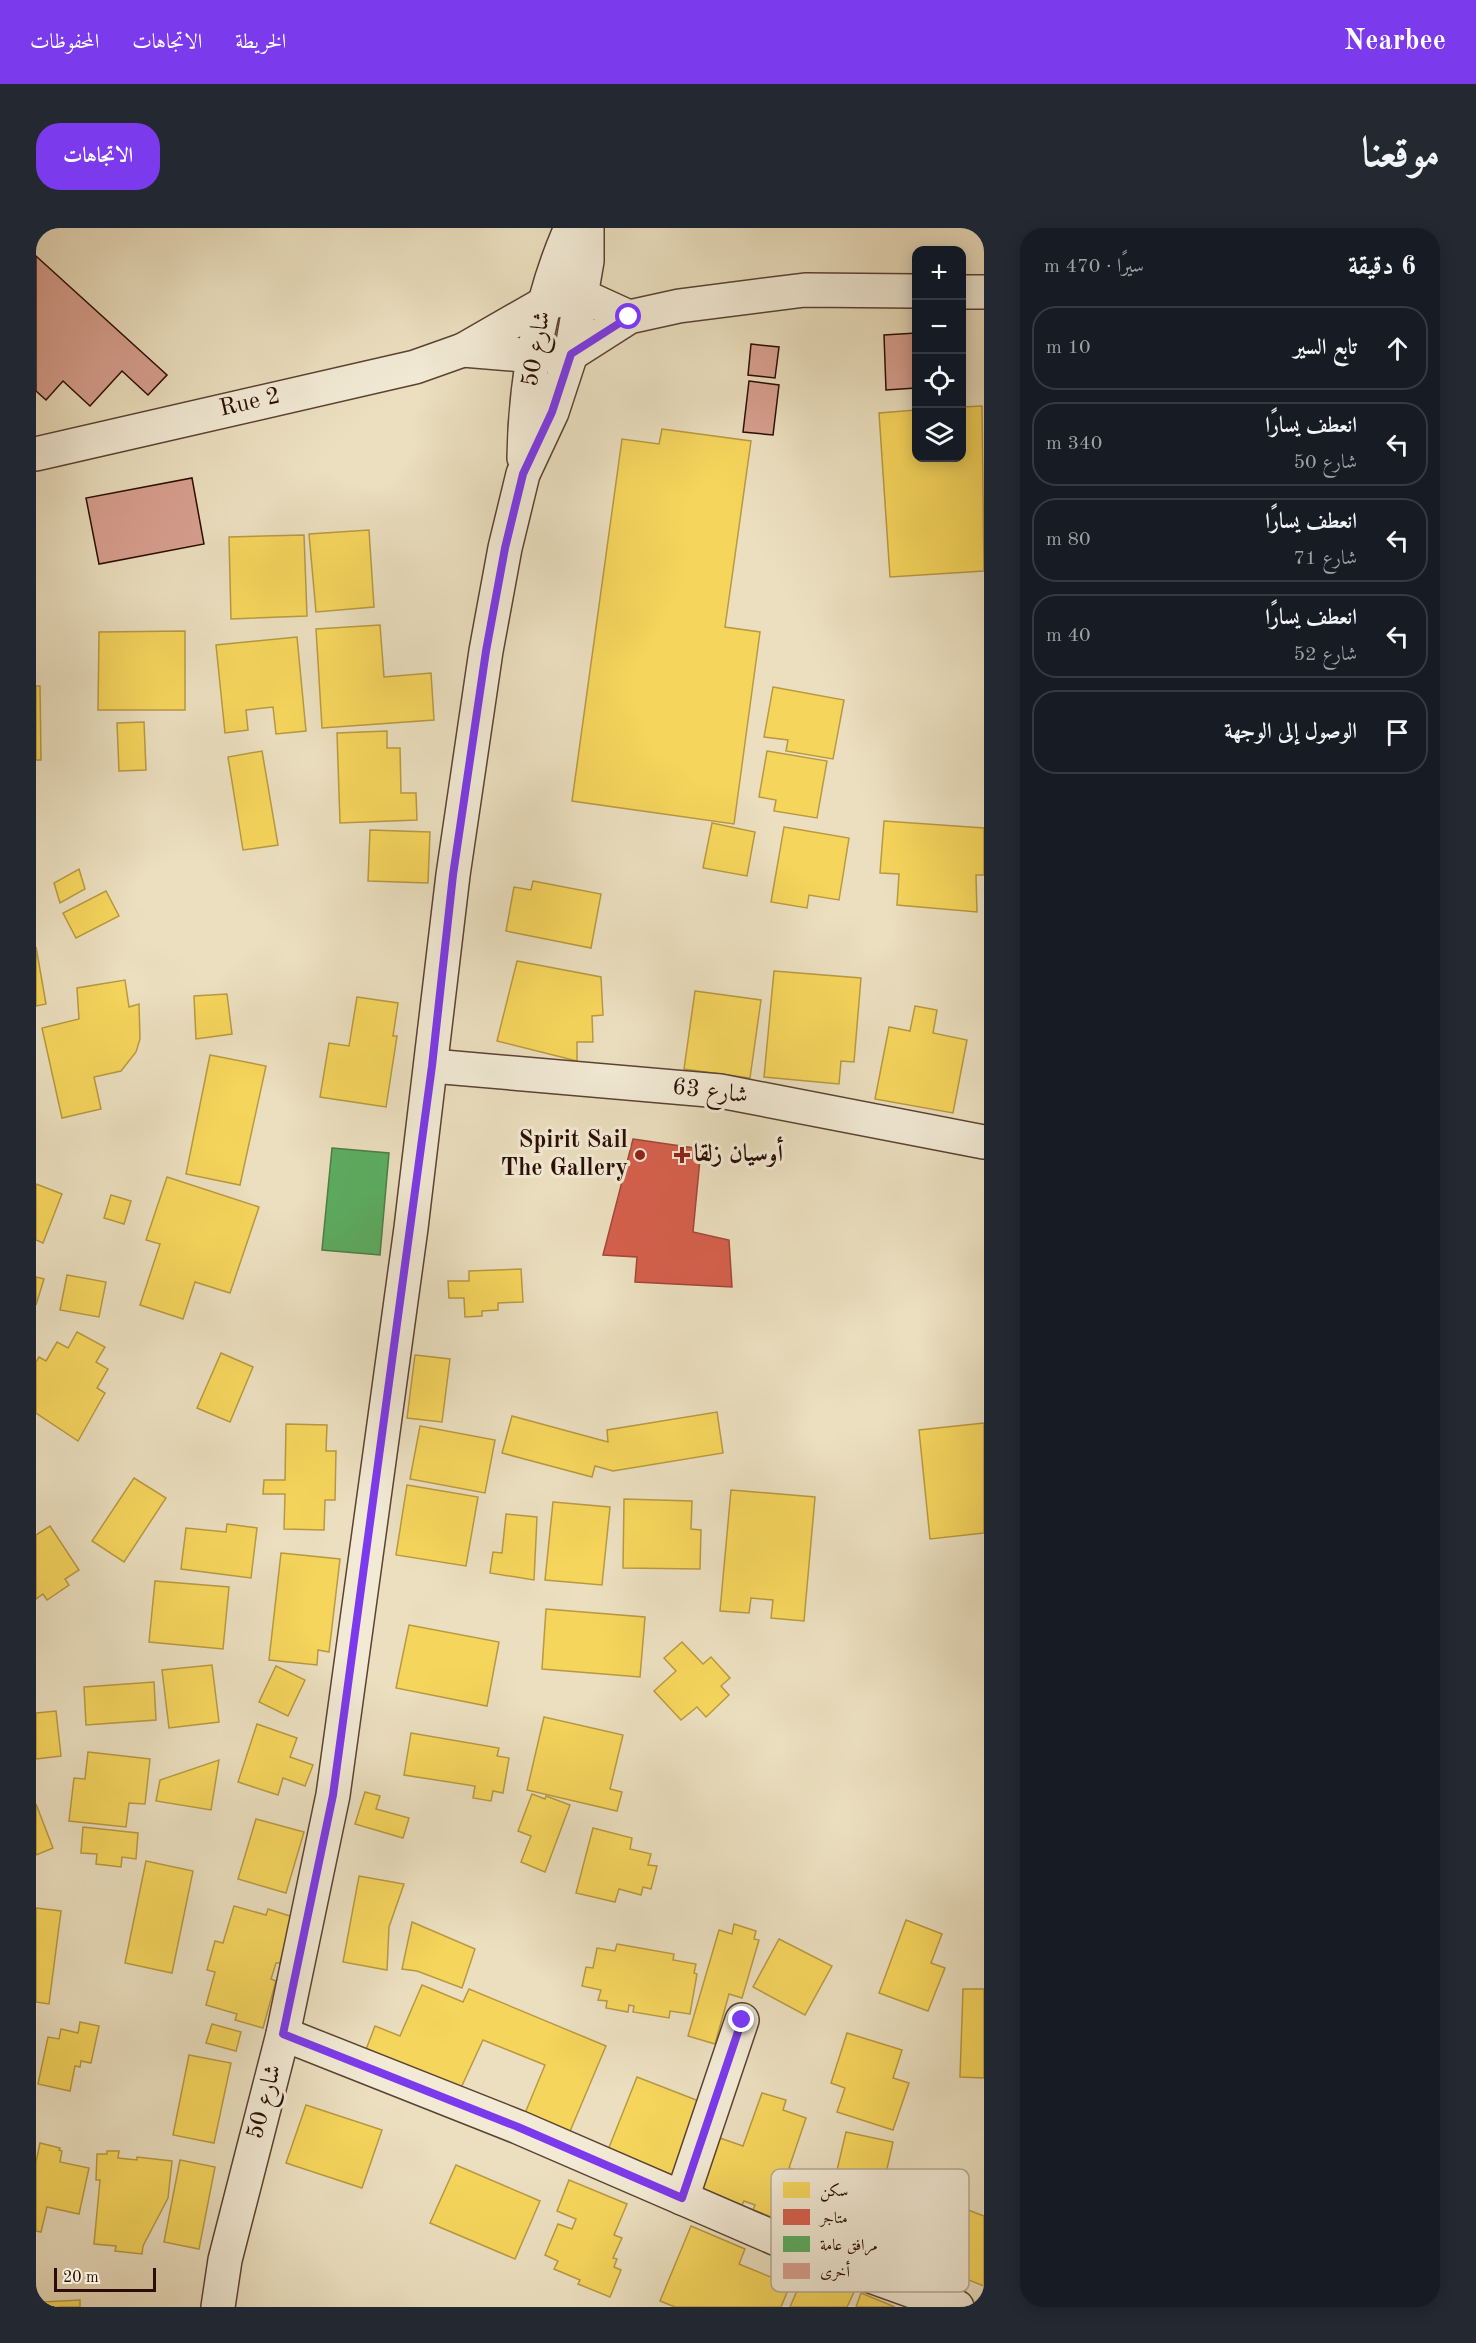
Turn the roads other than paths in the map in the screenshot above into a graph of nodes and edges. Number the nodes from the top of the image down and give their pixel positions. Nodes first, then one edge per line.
1 (571, 228) edge
2 (587, 228) edge
3 (912, 291) edge
4 (966, 291) edge
5 (984, 292) edge
6 (583, 296) junction
7 (544, 303) junction
8 (629, 317) junction
9 (463, 350) junction
10 (571, 354) junction
11 (534, 356) junction
12 (36, 454) edge
13 (523, 474) junction
14 (432, 1066) junction
15 (984, 1142) edge
16 (742, 2020) dead end
17 (283, 2034) junction
18 (682, 2198) junction
19 (771, 2236) edge
20 (915, 2292) edge
21 (218, 2307) edge
22 (957, 2307) edge

1 - 7 street, شارع 50
2 - 6 street, شارع 50
3 - 8 street
4 - 5 street
6 - 7 street, Rue 2
6 - 8 street
6 - 10 street, شارع 50
7 - 9 street, Rue 2
7 - 11 street, شارع 50
8 - 10 street
9 - 11 street, Rue 2
9 - 12 street, Rue 2
10 - 11 street, Rue 2
10 - 13 street, شارع 50
11 - 13 street, شارع 50
13 - 14 street, شارع 50
14 - 15 street, شارع 63
14 - 17 street, شارع 50
16 - 18 street
17 - 18 street
17 - 21 street, شارع 50
18 - 19 street
20 - 22 street

